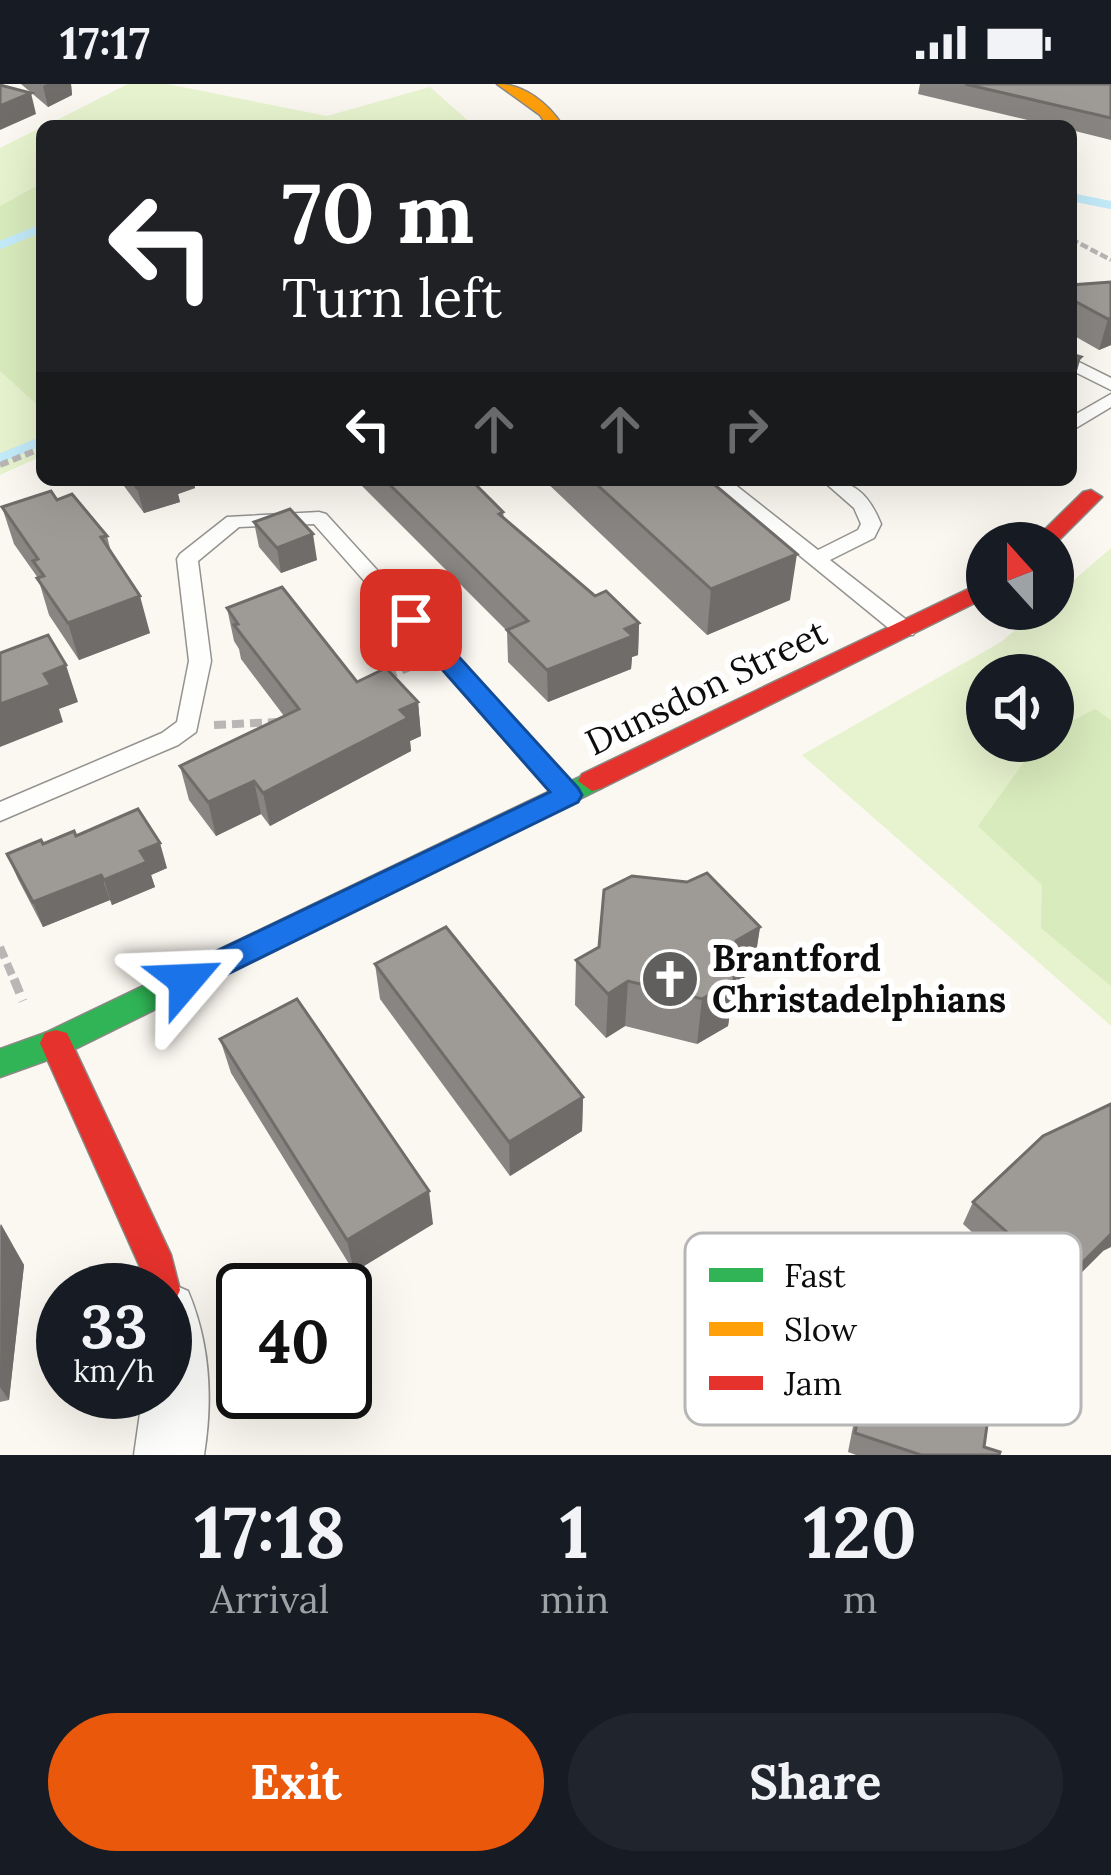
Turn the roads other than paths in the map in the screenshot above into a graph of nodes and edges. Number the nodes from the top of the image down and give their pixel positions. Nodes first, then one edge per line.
1 (504, 84) edge
2 (551, 120) edge
3 (1077, 366) edge
4 (1111, 385) edge
5 (1111, 399) edge
6 (1077, 421) edge
7 (725, 486) edge
8 (839, 486) edge
9 (1070, 486) edge
10 (1101, 501) edge
11 (1072, 522) edge
12 (816, 559) junction
13 (966, 599) edge
14 (905, 630) junction
15 (568, 795) junction
16 (0, 812) edge
17 (56, 1043) junction
18 (0, 1063) edge
19 (156, 1263) edge
20 (176, 1419) edge
21 (170, 1455) edge

1 - 2 street
3 - 4 lane
5 - 6 lane
7 - 12 lane
8 - 12 lane
9 - 10 street
10 - 11 street
12 - 14 lane
13 - 14 street, Dunsdon Street
14 - 15 street, Dunsdon Street
15 - 16 lane
15 - 17 street, Dunsdon Street
17 - 18 street, Dunsdon Street
17 - 19 street
20 - 21 street

